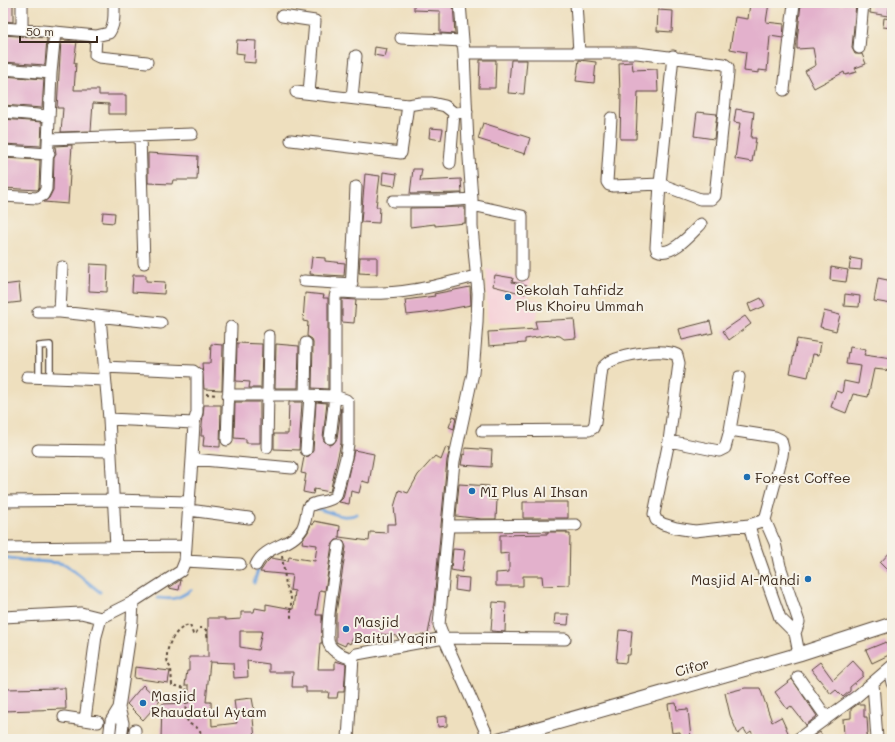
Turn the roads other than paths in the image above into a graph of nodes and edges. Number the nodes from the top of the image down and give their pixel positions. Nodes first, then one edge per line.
1 (22, 3) edge
2 (114, 3) edge
3 (460, 3) edge
4 (576, 3) edge
5 (794, 3) edge
6 (863, 3) edge
7 (282, 16) dead end
8 (3, 28) edge
9 (22, 29) junction
10 (56, 32) junction
11 (96, 36) junction
12 (401, 38) dead end
13 (463, 41) junction
14 (859, 48) dead end
15 (579, 52) junction
16 (464, 53) junction
17 (356, 56) dead end
18 (673, 56) junction
19 (147, 62) dead end
20 (3, 69) edge
21 (51, 73) junction
22 (784, 90) dead end
23 (296, 92) dead end
24 (309, 93) junction
25 (352, 98) junction
26 (408, 105) junction
27 (3, 112) edge
28 (467, 112) junction
29 (454, 113) junction
30 (49, 116) junction
31 (611, 118) dead end
32 (192, 134) dead end
33 (140, 136) junction
34 (49, 139) junction
35 (291, 140) dead end
36 (3, 151) edge
37 (49, 154) junction
38 (450, 163) dead end
39 (660, 184) junction
40 (356, 187) dead end
41 (3, 196) edge
42 (393, 201) dead end
43 (472, 202) junction
44 (701, 224) dead end
45 (144, 264) dead end
46 (62, 267) dead end
47 (522, 275) dead end
48 (476, 276) junction
49 (304, 281) dead end
50 (351, 288) junction
51 (38, 312) dead end
52 (60, 312) junction
53 (100, 317) junction
54 (161, 322) dead end
55 (230, 327) dead end
56 (269, 336) dead end
57 (306, 343) dead end
58 (104, 367) junction
59 (27, 377) dead end
60 (739, 377) dead end
61 (44, 378) junction
62 (106, 380) junction
63 (228, 395) junction
64 (308, 395) junction
65 (268, 396) junction
66 (335, 396) junction
67 (109, 420) junction
68 (194, 423) junction
69 (730, 430) junction
70 (482, 431) dead end
71 (330, 438) dead end
72 (227, 440) dead end
73 (670, 441) junction
74 (267, 447) dead end
75 (38, 450) dead end
76 (306, 450) dead end
77 (110, 451) junction
78 (192, 458) junction
79 (292, 468) dead end
80 (113, 500) junction
81 (3, 501) edge
82 (189, 506) junction
83 (249, 518) dead end
84 (765, 520) junction
85 (576, 525) dead end
86 (749, 525) junction
87 (448, 526) junction
88 (186, 546) junction
89 (339, 546) dead end
90 (116, 547) junction
91 (4, 548) edge
92 (185, 561) junction
93 (240, 564) dead end
94 (256, 565) dead end
95 (133, 602) junction
96 (3, 617) edge
97 (101, 618) junction
98 (892, 624) edge
99 (795, 633) junction
100 (444, 638) junction
101 (565, 639) dead end
102 (799, 654) junction
103 (352, 659) junction
104 (890, 668) edge
105 (798, 677) dead end
106 (873, 683) junction
107 (892, 683) edge
108 (119, 708) junction
109 (64, 717) dead end
110 (827, 718) junction
111 (85, 720) junction
112 (98, 722) dead end
113 (109, 739) edge
114 (121, 739) edge
115 (348, 739) edge
116 (489, 739) edge
117 (500, 739) edge
118 (798, 739) edge
119 (877, 739) edge

1 - 9 street
2 - 11 street
3 - 13 street
4 - 15 street
5 - 22 street
6 - 14 street
7 - 24 street
8 - 9 street
9 - 10 street
10 - 11 street
10 - 21 street
11 - 19 street
12 - 13 street
13 - 16 street
15 - 16 street
15 - 18 street
16 - 28 street
17 - 25 street
18 - 39 street
18 - 39 street
20 - 21 street
21 - 30 street
23 - 24 street
24 - 25 street
25 - 26 street
26 - 29 street
26 - 35 street
27 - 30 street
28 - 29 street
28 - 43 street
29 - 38 street
30 - 34 street
31 - 39 street
32 - 33 street
33 - 34 street
33 - 45 street
34 - 37 street
36 - 37 street
37 - 41 street
39 - 44 street
40 - 50 street
42 - 43 street
43 - 47 street
43 - 48 street
46 - 52 street
48 - 50 street
48 - 87 street
49 - 50 street
50 - 66 street
51 - 52 street
52 - 53 street
53 - 54 street
53 - 58 street
55 - 63 street
56 - 65 street
57 - 64 street
58 - 62 street
58 - 68 street
59 - 61 street
60 - 69 street
61 - 61 lane
61 - 62 street
62 - 67 street
63 - 65 street
63 - 72 street
64 - 65 street
64 - 66 street
64 - 76 street
65 - 74 street
66 - 71 street
66 - 94 street
67 - 68 street
67 - 77 street
68 - 78 street
69 - 73 street
69 - 84 street
70 - 73 street
73 - 86 street
75 - 77 street
77 - 80 street
78 - 79 street
78 - 82 street
80 - 81 street
80 - 82 street
80 - 90 street
82 - 83 street
82 - 88 street
84 - 86 street
84 - 99 street
85 - 87 street
86 - 99 street
87 - 100 street
88 - 90 street
88 - 92 street
89 - 103 street
90 - 91 street
92 - 93 street
92 - 95 street
95 - 97 street
95 - 108 street
96 - 97 street
97 - 111 street
98 - 102 street, Cifor
99 - 102 street
100 - 101 street
100 - 103 street
100 - 116 street
102 - 117 street, Cifor
103 - 115 street
104 - 106 street
104 - 107 street
105 - 110 street
106 - 110 street
106 - 119 street
108 - 113 street
108 - 114 street
109 - 111 street
110 - 118 street
111 - 112 street

